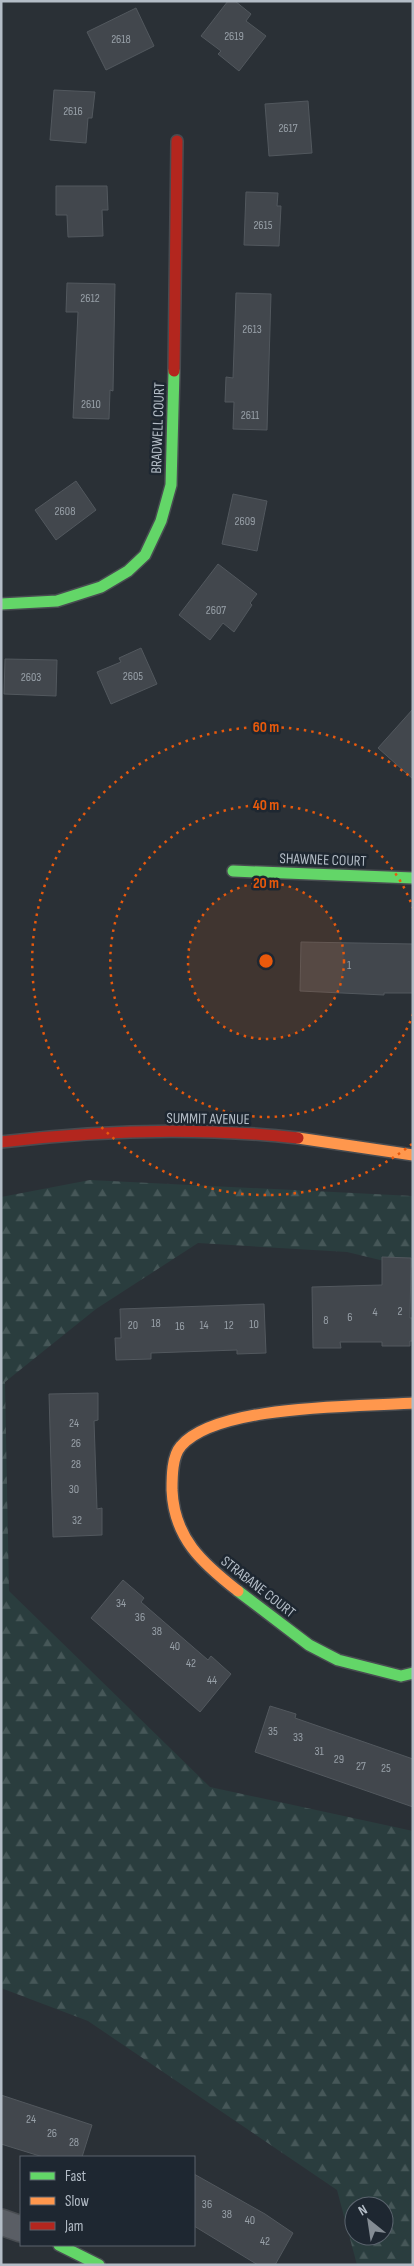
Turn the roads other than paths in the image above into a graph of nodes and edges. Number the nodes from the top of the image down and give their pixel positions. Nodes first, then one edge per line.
1 (176, 141) dead end
2 (1, 604) edge
3 (233, 871) dead end
4 (413, 878) edge
5 (1, 1142) edge
6 (413, 1155) edge
7 (413, 1403) edge
8 (413, 1673) edge
9 (1, 2222) edge
10 (20, 2229) edge
11 (61, 2246) edge
12 (99, 2265) edge

1 - 2 street, BRADWELL COURT
3 - 4 street, SHAWNEE COURT
5 - 6 street, SUMMIT AVENUE
7 - 8 street, STRABANE COURT
9 - 10 street
11 - 12 street

